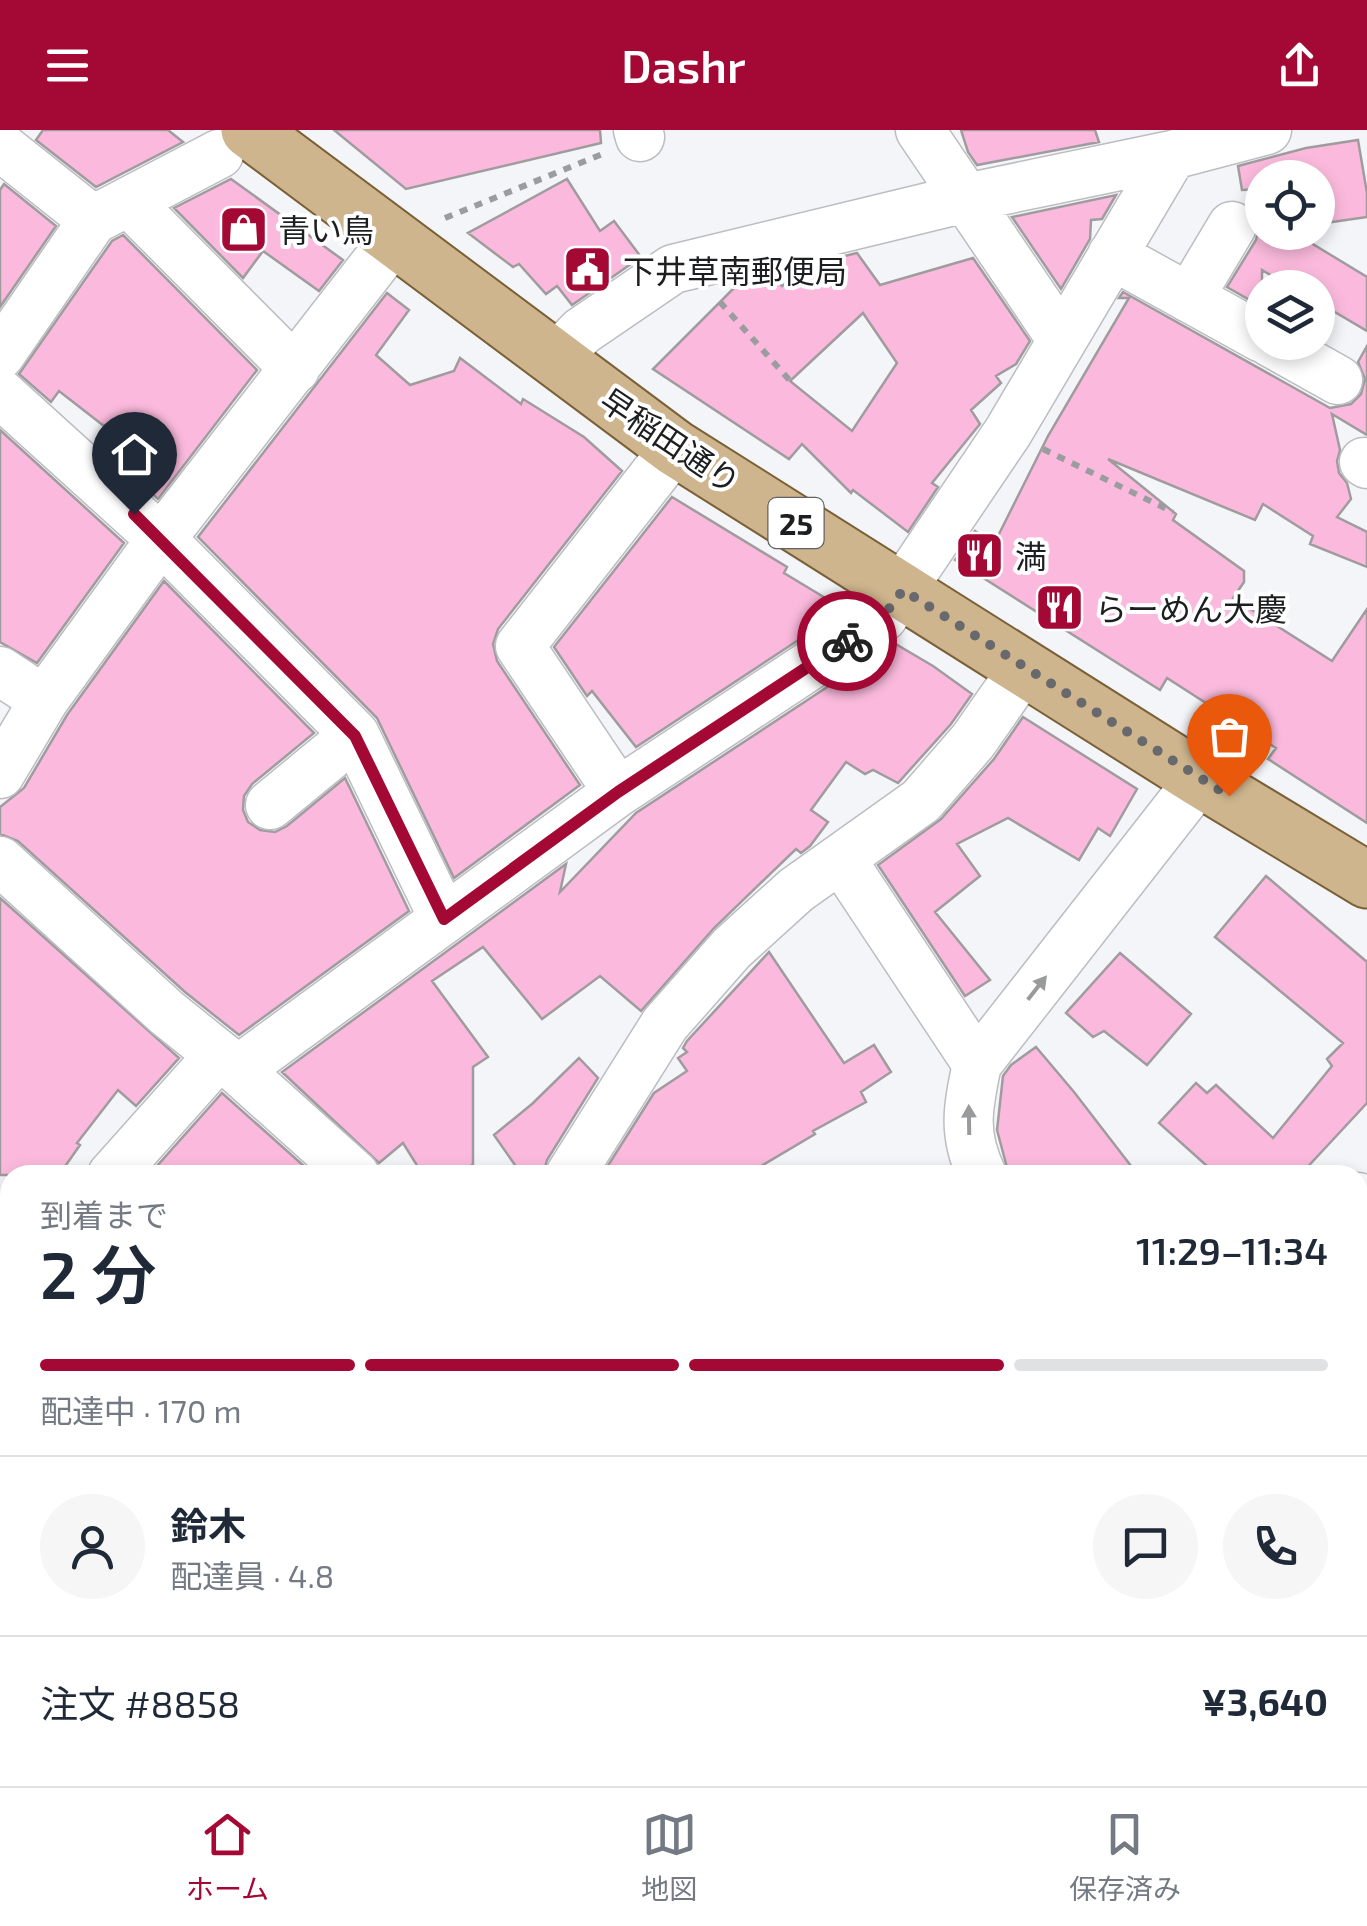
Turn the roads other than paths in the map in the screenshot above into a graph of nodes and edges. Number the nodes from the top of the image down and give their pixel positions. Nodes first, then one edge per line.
1 (920, 130) edge
2 (1267, 130) edge
3 (234, 142) edge
4 (0, 146) edge
5 (1172, 156) junction
6 (966, 198) junction
7 (111, 212) junction
8 (1232, 226) dead end
9 (415, 230) junction
10 (1112, 256) junction
11 (1189, 298) junction
12 (1245, 329) edge
13 (1062, 340) junction
14 (0, 354) edge
15 (554, 359) junction
16 (1302, 360) edge
17 (295, 369) junction
18 (1338, 380) dead end
19 (0, 393) edge
20 (676, 448) junction
21 (161, 538) junction
22 (903, 590) junction
23 (1024, 668) junction
24 (0, 671) edge
25 (44, 700) junction
26 (355, 736) junction
27 (0, 774) edge
28 (1200, 779) junction
29 (618, 792) junction
30 (270, 805) dead end
31 (840, 858) junction
32 (0, 861) edge
33 (1367, 880) edge
34 (444, 919) junction
35 (229, 1063) junction
36 (977, 1064) junction
37 (122, 1165) edge
38 (344, 1165) edge
39 (576, 1165) edge
40 (977, 1165) edge

1 - 6 street
2 - 5 street
3 - 7 street
3 - 9 main road, 早稲田通り / 25
4 - 7 street
5 - 6 street
5 - 10 street
6 - 13 street
6 - 15 street
7 - 14 street
7 - 17 street
8 - 11 street
9 - 15 main road, 早稲田通り / 25
9 - 17 street
10 - 11 street
10 - 13 street
11 - 12 street
13 - 22 street
15 - 20 main road, 早稲田通り / 25
16 - 18 street
17 - 21 street
19 - 21 street
20 - 22 main road, 早稲田通り / 25
20 - 29 street
21 - 25 street
21 - 26 street
22 - 23 main road, 早稲田通り / 25
22 - 29 street
23 - 28 main road, 早稲田通り / 25
23 - 31 street
24 - 25 street
25 - 27 street
26 - 30 street
26 - 34 street
28 - 33 main road, 早稲田通り / 25
36 -> 28 street
29 - 34 street
31 - 36 street
31 - 39 street
32 - 35 street
34 - 35 street
35 - 37 street
35 - 38 street
40 -> 36 street

